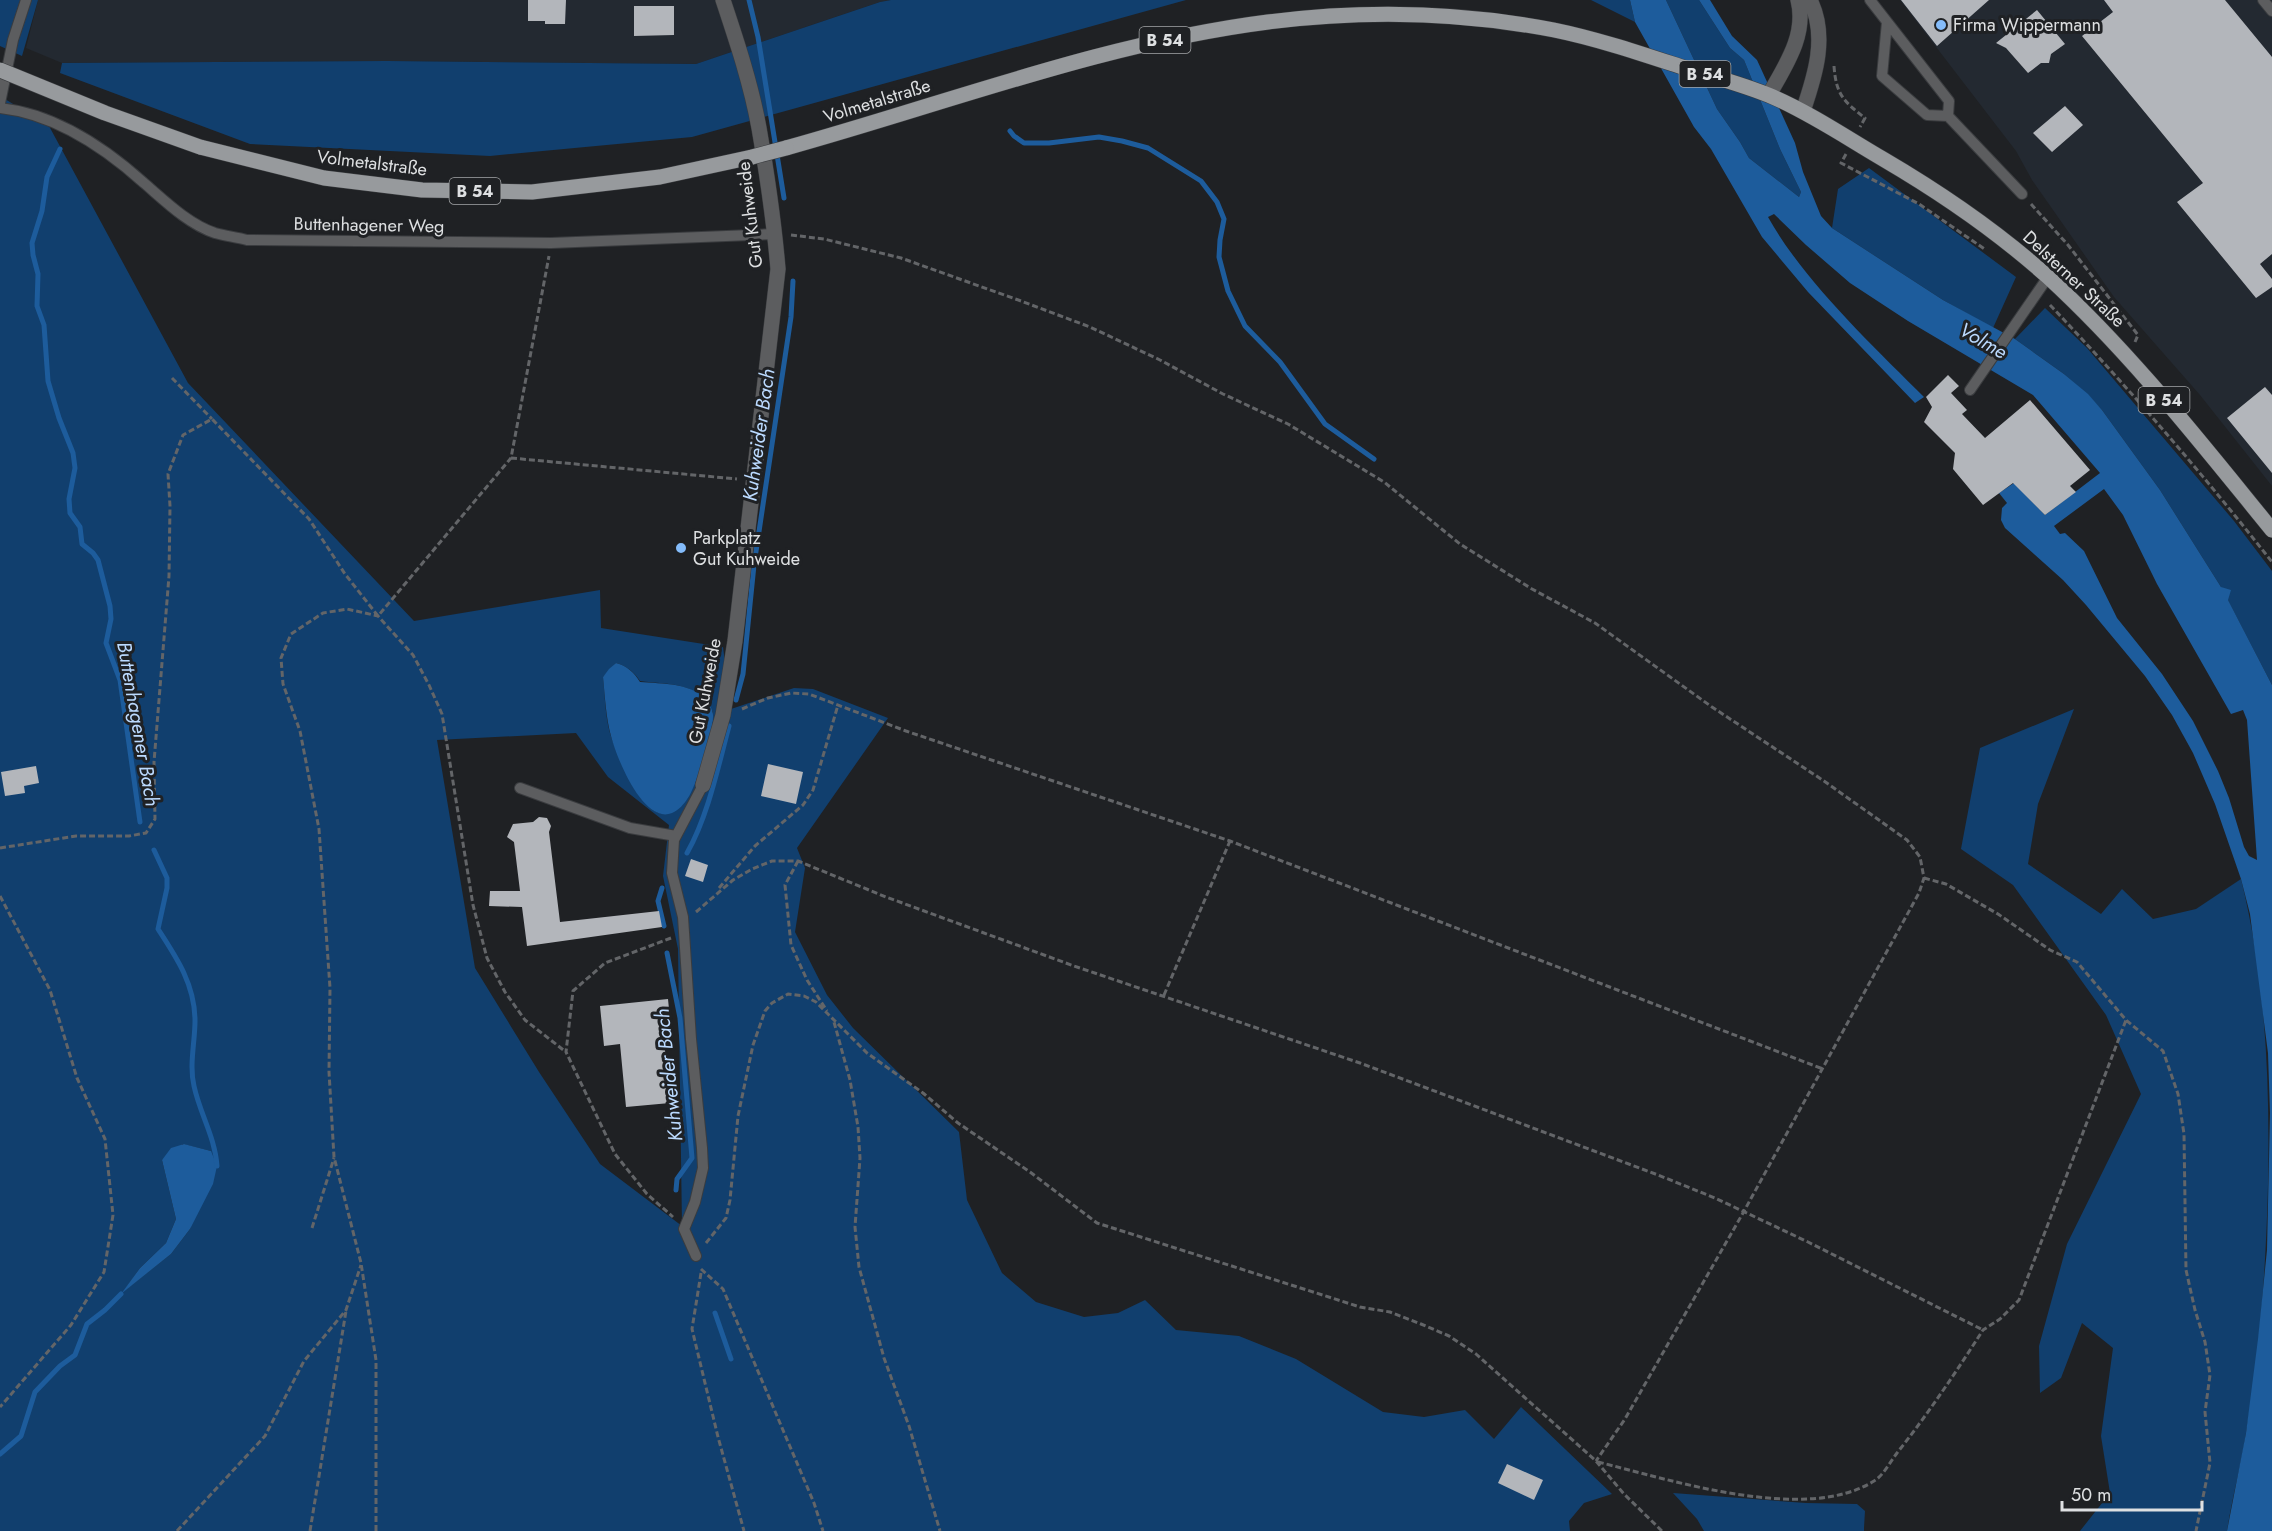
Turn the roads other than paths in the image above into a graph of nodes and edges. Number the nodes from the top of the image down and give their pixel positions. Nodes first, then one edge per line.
1 (26, 0) edge
2 (723, 0) edge
3 (1798, 0) edge
4 (1810, 0) edge
5 (1870, 0) edge
6 (2263, 0) edge
7 (2272, 11) edge
8 (1887, 22) junction
9 (0, 70) edge
10 (1769, 96) junction
11 (0, 103) edge
12 (0, 108) edge
13 (1803, 111) junction
14 (1948, 116) junction
15 (2022, 194) road end
16 (775, 234) junction
17 (2048, 277) junction
18 (1970, 390) dead end
19 (2272, 531) edge
20 (703, 785) joint
21 (520, 788) dead end
22 (676, 836) junction
23 (696, 1256) road end

1 - 11 lane
2 - 16 street, Gut Kuhweide
3 - 10 street
4 - 13 street
5 - 8 lane
6 - 7 lane
8 - 14 lane
8 - 14 lane
9 - 10 main road, Volmetalstraße / B 54, bridge
10 - 13 main road, Delsterner Straße / B 54
12 - 16 lane, Buttenhagener Weg
13 - 17 main road, Delsterner Straße / B 54
14 - 15 lane
16 - 20 street, Gut Kuhweide
17 - 18 lane
17 - 19 main road, Delsterner Straße / B 54
20 - 22 lane
21 - 22 lane
22 - 23 lane

